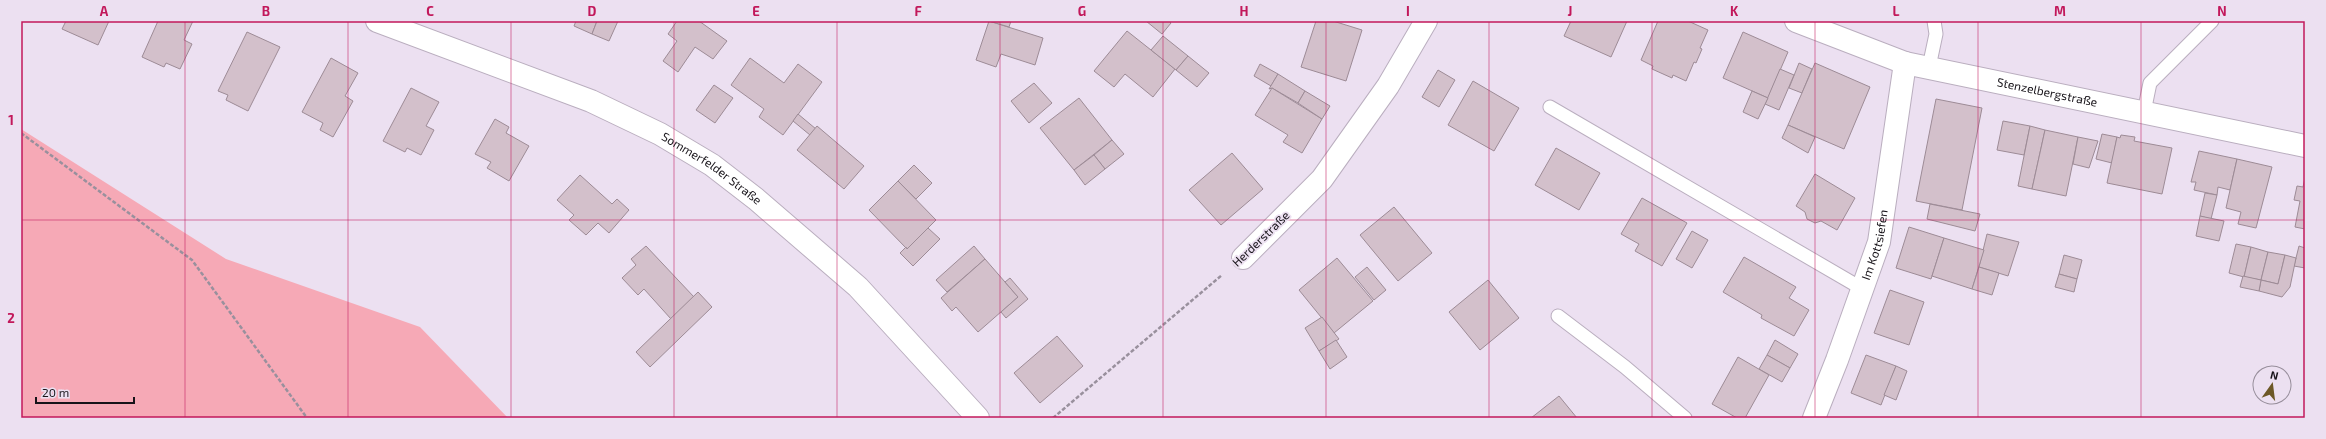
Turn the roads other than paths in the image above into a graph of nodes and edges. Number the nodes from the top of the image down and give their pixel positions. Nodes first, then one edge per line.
1 (377, 21) edge
2 (1426, 21) edge
3 (1796, 21) edge
4 (1934, 21) edge
5 (2212, 21) edge
6 (1905, 63) junction
7 (1929, 67) junction
8 (1550, 107) dead end
9 (2144, 112) junction
10 (2305, 146) edge
11 (1243, 258) road end
12 (1861, 288) junction
13 (1558, 316) dead end
14 (978, 418) edge
15 (1685, 418) edge
16 (1814, 418) edge

1 - 14 street, Sommerfelder Straße
2 - 11 street, Herderstraße
3 - 6 street, Stenzelbergstraße
4 - 7 lane
5 - 9 lane
6 - 7 street, Stenzelbergstraße
6 - 12 street, Im Kottsiefen
7 - 9 street, Stenzelbergstraße
8 - 12 lane
9 - 10 street, Stenzelbergstraße
12 - 16 street, Im Kottsiefen
13 - 15 lane

